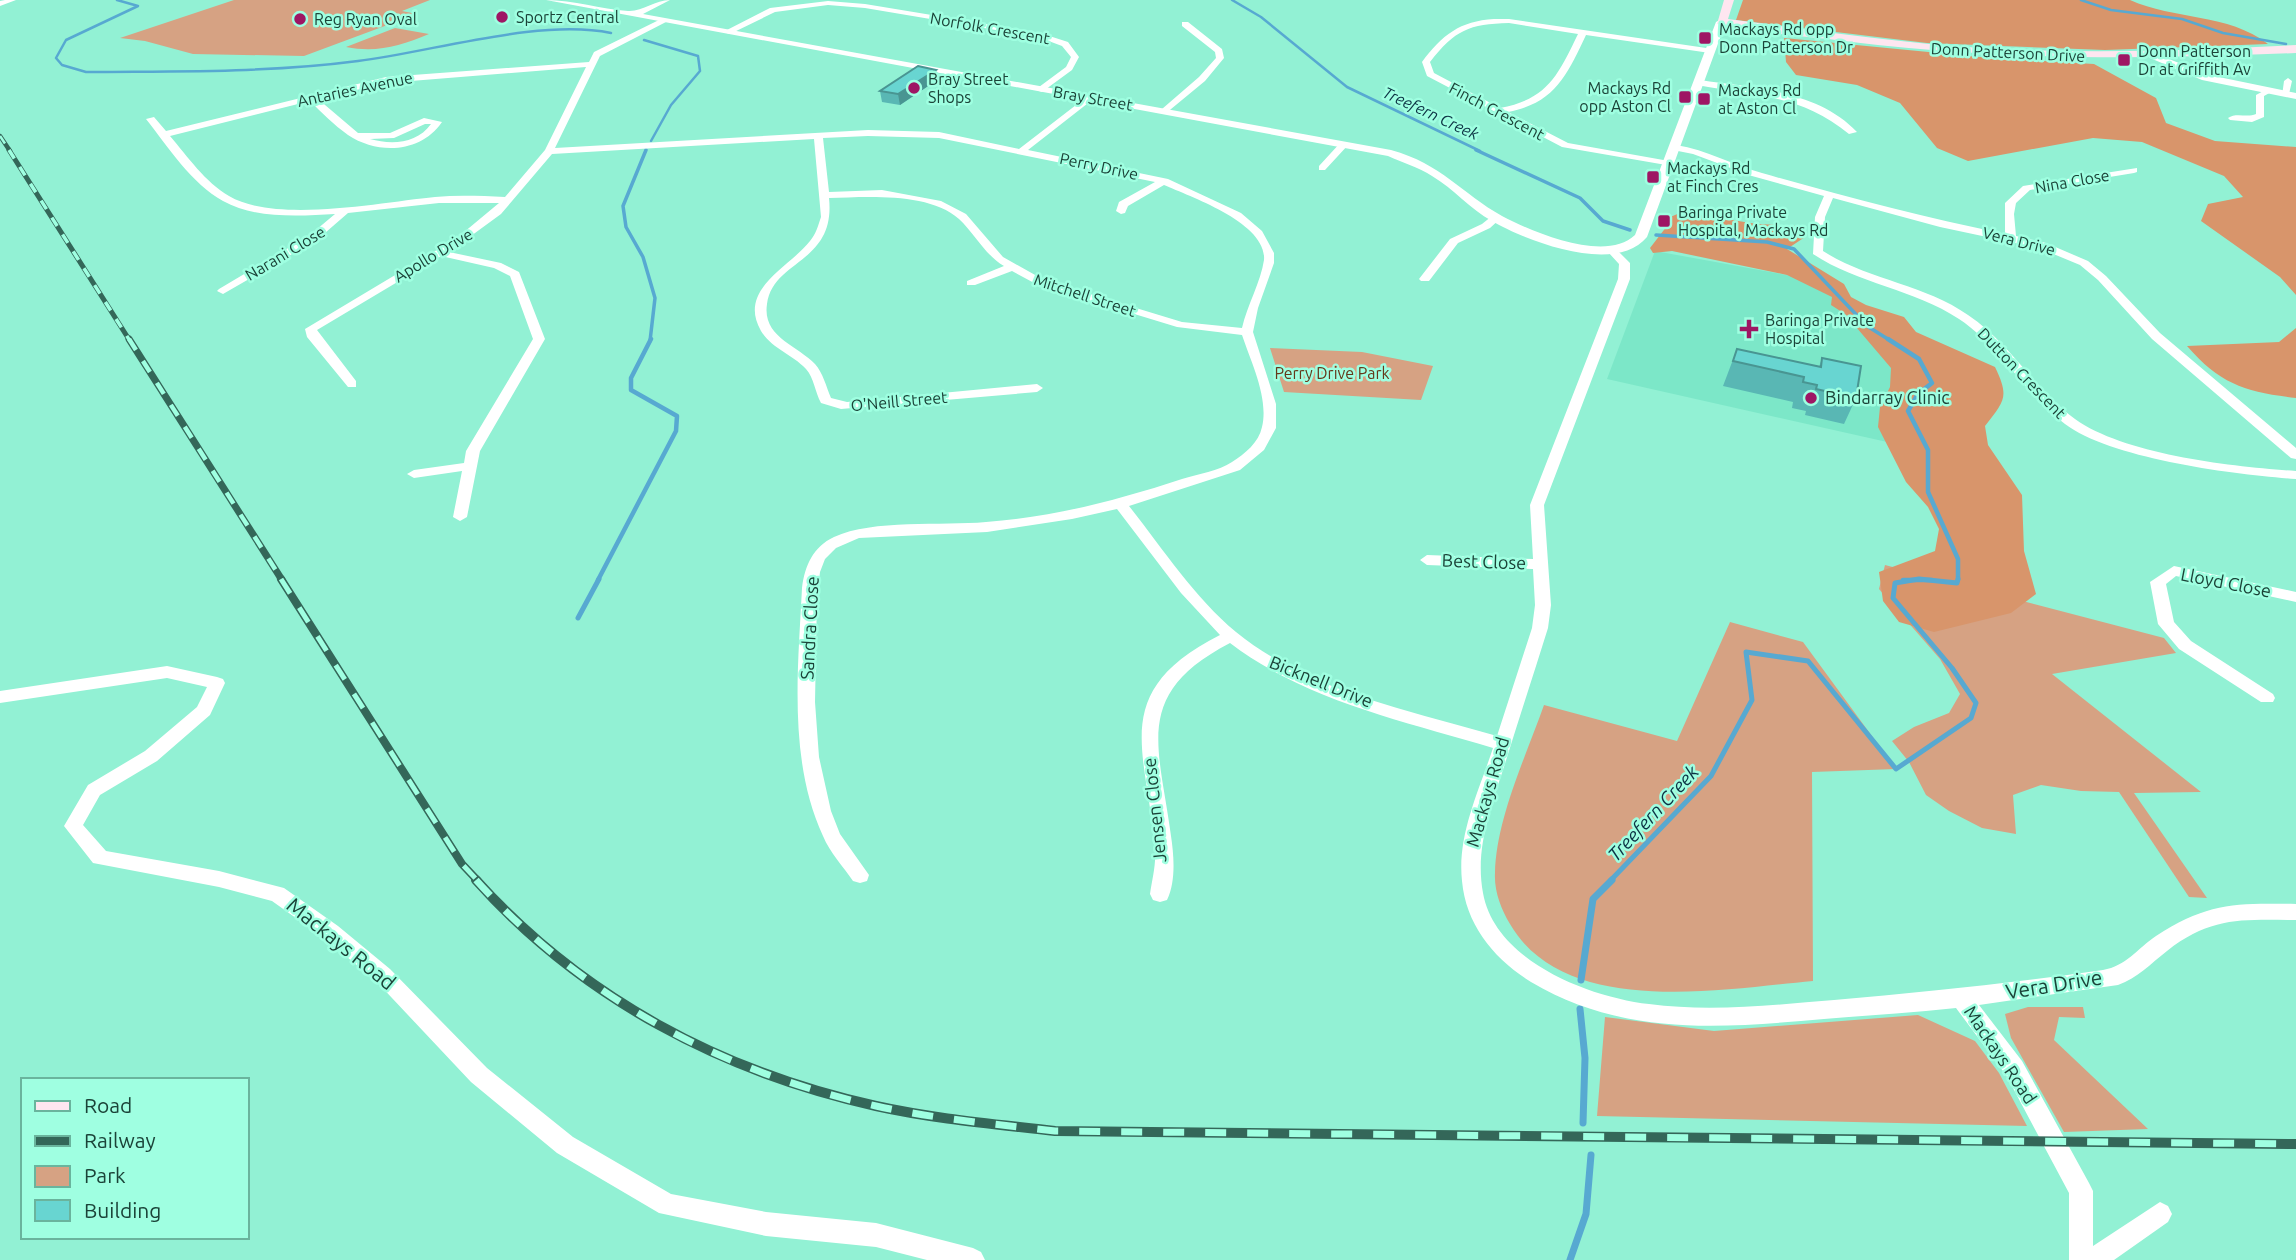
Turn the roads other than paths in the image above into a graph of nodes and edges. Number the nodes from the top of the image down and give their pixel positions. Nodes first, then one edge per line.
1 (12, 0) edge
2 (551, 0) edge
3 (665, 0) edge
4 (1729, 0) edge
5 (795, 3) edge
6 (0, 4) edge
7 (633, 15) junction
8 (663, 20) junction
9 (1721, 22) junction
10 (1185, 24) dead end
11 (727, 32) junction
12 (1583, 32) junction
13 (1070, 35) dead end
14 (1058, 40) junction
15 (2296, 49) edge
16 (1710, 51) junction
17 (2154, 56) junction
18 (591, 64) junction
19 (2288, 82) dead end
20 (1700, 83) junction
21 (1042, 89) junction
22 (2269, 91) junction
23 (2290, 95) edge
24 (1089, 97) junction
25 (312, 98) junction
26 (1165, 111) junction
27 (1500, 111) junction
28 (2233, 118) dead end
29 (151, 119) dead end
30 (1852, 132) dead end
31 (165, 134) junction
32 (357, 136) junction
33 (818, 136) junction
34 (1344, 144) junction
35 (1676, 148) junction
36 (1023, 150) junction
37 (549, 151) junction
38 (1669, 164) junction
39 (1322, 168) dead end
40 (2134, 170) dead end
41 (1164, 181) junction
42 (1830, 194) junction
43 (825, 195) junction
44 (509, 200) junction
45 (344, 211) junction
46 (1121, 211) dead end
47 (1496, 218) junction
48 (2011, 237) junction
49 (1613, 252) junction
50 (440, 253) junction
51 (1011, 267) junction
52 (1425, 279) dead end
53 (971, 283) dead end
54 (223, 291) dead end
55 (1247, 332) junction
56 (352, 384) dead end
57 (1037, 388) dead end
58 (2296, 455) edge
59 (469, 466) junction
60 (414, 474) dead end
61 (2296, 475) edge
62 (1120, 504) junction
63 (460, 517) dead end
64 (1427, 560) dead end
65 (1541, 564) junction
66 (2296, 597) edge
67 (1231, 636) junction
68 (0, 697) edge
69 (2267, 698) dead end
70 (1501, 744) junction
71 (860, 875) dead end
72 (1160, 894) dead end
73 (2296, 912) edge
74 (1962, 999) junction
75 (2160, 1214) dead end
76 (973, 1260) edge
77 (2081, 1260) edge
78 (2093, 1260) edge

1 - 6 street
2 - 7 street, Bray Street
3 - 7 street
4 - 9 main road
5 - 11 street, Norfolk Crescent
5 - 14 street, Norfolk Crescent
7 - 8 street, Bray Street
8 - 11 street, Bray Street
8 - 18 street, Apollo Drive
9 - 16 street
9 - 17 main road, Donn Patterson Drive
10 - 26 street
11 - 21 street, Bray Street
12 - 16 street, Finch Crescent
12 - 27 street
12 - 27 street, Finch Crescent
13 - 14 street, Norfolk Crescent
14 - 21 street, Norfolk Crescent
15 - 17 main road, Donn Patterson Drive
16 - 20 street
17 - 22 street
18 - 25 street, Antaries Avenue
18 - 37 street, Apollo Drive
19 - 23 street
20 - 30 street
20 - 35 street
21 - 24 street, Bray Street
22 - 23 street
22 - 28 street
24 - 26 street, Bray Street
24 - 36 street
25 - 31 street, Antaries Avenue
25 - 32 street
26 - 34 street, Bray Street
27 - 38 street, Finch Crescent
29 - 31 street
31 - 45 street
32 - 32 street
33 - 36 street, Perry Drive
33 - 37 street, Perry Drive
33 - 43 street, O'Neill Street
34 - 39 street
34 - 47 street, Bray Street
35 - 38 street
35 - 42 street, Vera Drive
36 - 41 street, Perry Drive
37 - 44 street, Apollo Drive
38 - 49 street
40 - 48 street, Nina Close
41 - 46 street
41 - 55 street, Perry Drive
42 - 48 street, Vera Drive
42 - 61 street, Dutton Crescent
43 - 51 street, Mitchell Street
43 - 57 street, O'Neill Street
44 - 45 street
44 - 50 street, Apollo Drive
45 - 54 street, Narani Close
47 - 49 street, Bray Street
47 - 52 street
48 - 58 street, Vera Drive
49 - 65 street, Mackays Road
50 - 56 street, Apollo Drive
50 - 59 street
51 - 53 street
51 - 55 street, Mitchell Street
55 - 62 street
59 - 60 street
59 - 63 street
62 - 67 street, Bicknell Drive
62 - 71 street, Sandra Close
64 - 65 street, Best Close
65 - 70 street, Mackays Road
66 - 69 street, Lloyd Close
67 - 70 street, Bicknell Drive
67 - 72 street, Jensen Close
68 - 76 street, Mackays Road
70 - 74 street, Mackays Road
73 - 74 street, Vera Drive
74 - 77 street, Mackays Road
75 - 78 street

